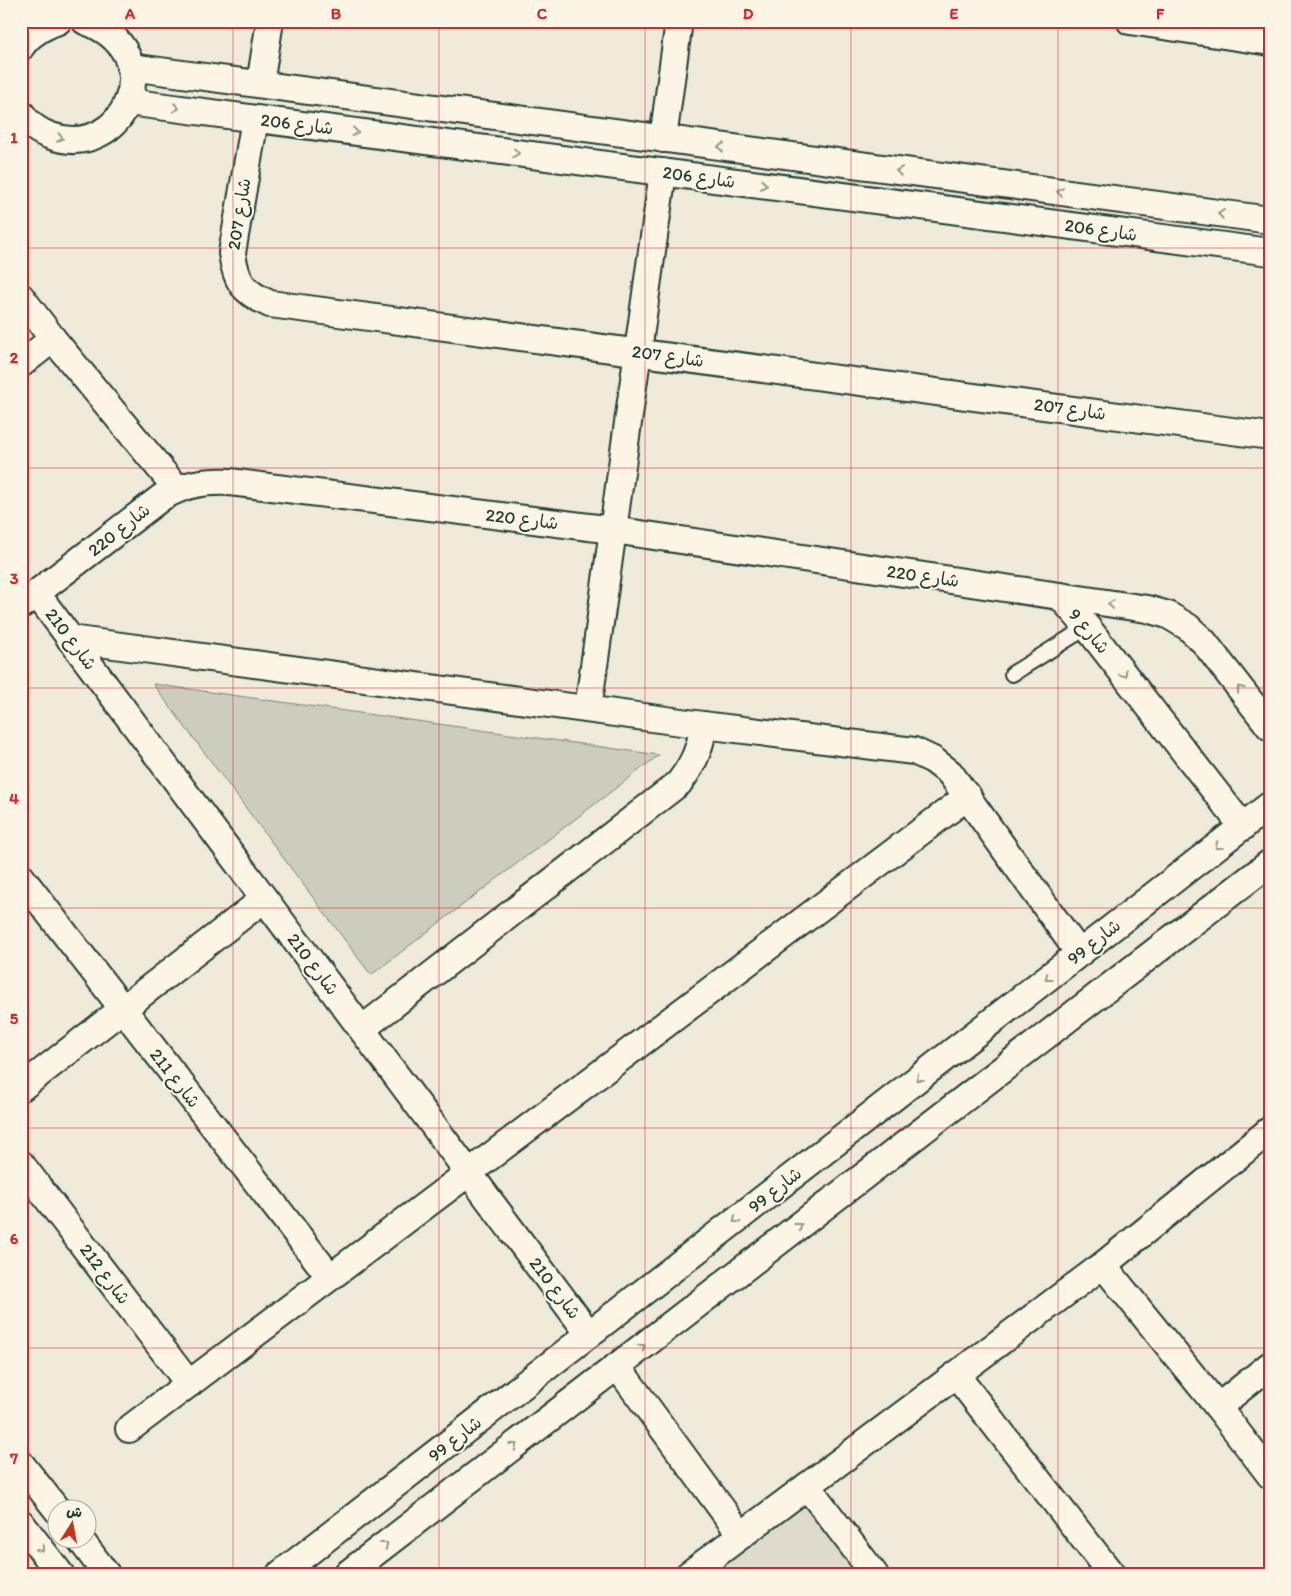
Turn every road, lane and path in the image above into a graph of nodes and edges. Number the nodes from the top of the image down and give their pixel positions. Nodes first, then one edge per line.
1 (86, 21) edge
2 (270, 21) edge
3 (679, 21) edge
4 (1130, 21) edge
5 (1270, 42) edge
6 (130, 67) junction
7 (260, 84) junction
8 (128, 102) junction
9 (21, 113) edge
10 (256, 119) junction
11 (663, 139) junction
12 (663, 172) junction
13 (1270, 220) edge
14 (1270, 252) edge
15 (21, 298) edge
16 (53, 339) junction
17 (638, 352) junction
18 (21, 364) edge
19 (1270, 436) edge
20 (177, 489) junction
21 (613, 530) junction
22 (1060, 596) junction
23 (29, 600) edge
24 (1087, 627) junction
25 (70, 639) junction
26 (1012, 674) dead end
27 (588, 709) junction
28 (703, 725) junction
29 (1270, 727) edge
30 (968, 796) junction
31 (1270, 805) edge
32 (1243, 827) junction
33 (1270, 863) edge
34 (21, 877) edge
35 (264, 898) junction
36 (1079, 954) junction
37 (122, 1009) junction
38 (362, 1029) junction
39 (21, 1088) edge
40 (1270, 1130) edge
41 (21, 1164) edge
42 (469, 1172) junction
43 (1103, 1265) junction
44 (330, 1277) junction
45 (589, 1334) junction
46 (1270, 1365) edge
47 (618, 1366) junction
48 (956, 1375) junction
49 (189, 1384) junction
50 (1218, 1407) junction
51 (129, 1429) dead end
52 (21, 1464) edge
53 (1270, 1475) edge
54 (807, 1486) junction
55 (48, 1498) edge
56 (21, 1524) edge
57 (741, 1535) junction
58 (86, 1548) edge
59 (61, 1575) edge
60 (106, 1575) edge
61 (280, 1575) edge
62 (346, 1575) edge
63 (688, 1575) edge
64 (875, 1575) edge
65 (1112, 1575) edge

1 - 6 street
2 - 7 street
3 - 11 street
4 - 5 street
6 - 7 street, شارع 206
6 - 8 street
7 - 11 street, شارع 206
9 -> 8 street
8 -> 10 street, شارع 206
10 -> 12 street, شارع 206
10 - 17 street, شارع 207
13 -> 11 street, شارع 206
12 -> 14 street, شارع 206
12 - 17 street
15 - 16 street
16 - 18 street
16 - 20 street
17 - 19 street, شارع 207
17 - 21 street
20 - 21 street, شارع 220
20 - 23 street, شارع 220
21 - 22 street, شارع 220
21 - 27 street
22 - 24 street, شارع 9
29 -> 22 street, شارع 9
23 - 25 street, شارع 210
24 - 26 lane
24 -> 32 street, شارع 9
25 - 27 street
25 - 35 street, شارع 210
27 - 28 street
28 - 30 street
28 - 38 street
30 - 36 street
30 - 42 street
31 - 32 street, شارع 99
32 -> 36 street, شارع 99
47 -> 33 street
34 - 37 street, شارع 211
35 - 37 street
35 - 38 street, شارع 210
36 -> 45 street, شارع 99
37 - 39 street
37 - 44 street, شارع 211
38 - 42 street, شارع 210
40 - 43 street
41 - 49 street, شارع 212
42 - 44 street
42 - 45 street, شارع 210
43 - 48 street
43 - 50 street
44 - 49 street
45 - 61 street, شارع 99
46 - 50 street
47 - 57 street
62 -> 47 street
48 - 54 street
48 - 65 street
49 - 51 street
50 - 53 street
52 - 55 street
54 - 57 street
54 - 64 street
56 -> 59 street
57 - 63 street
58 - 60 street

